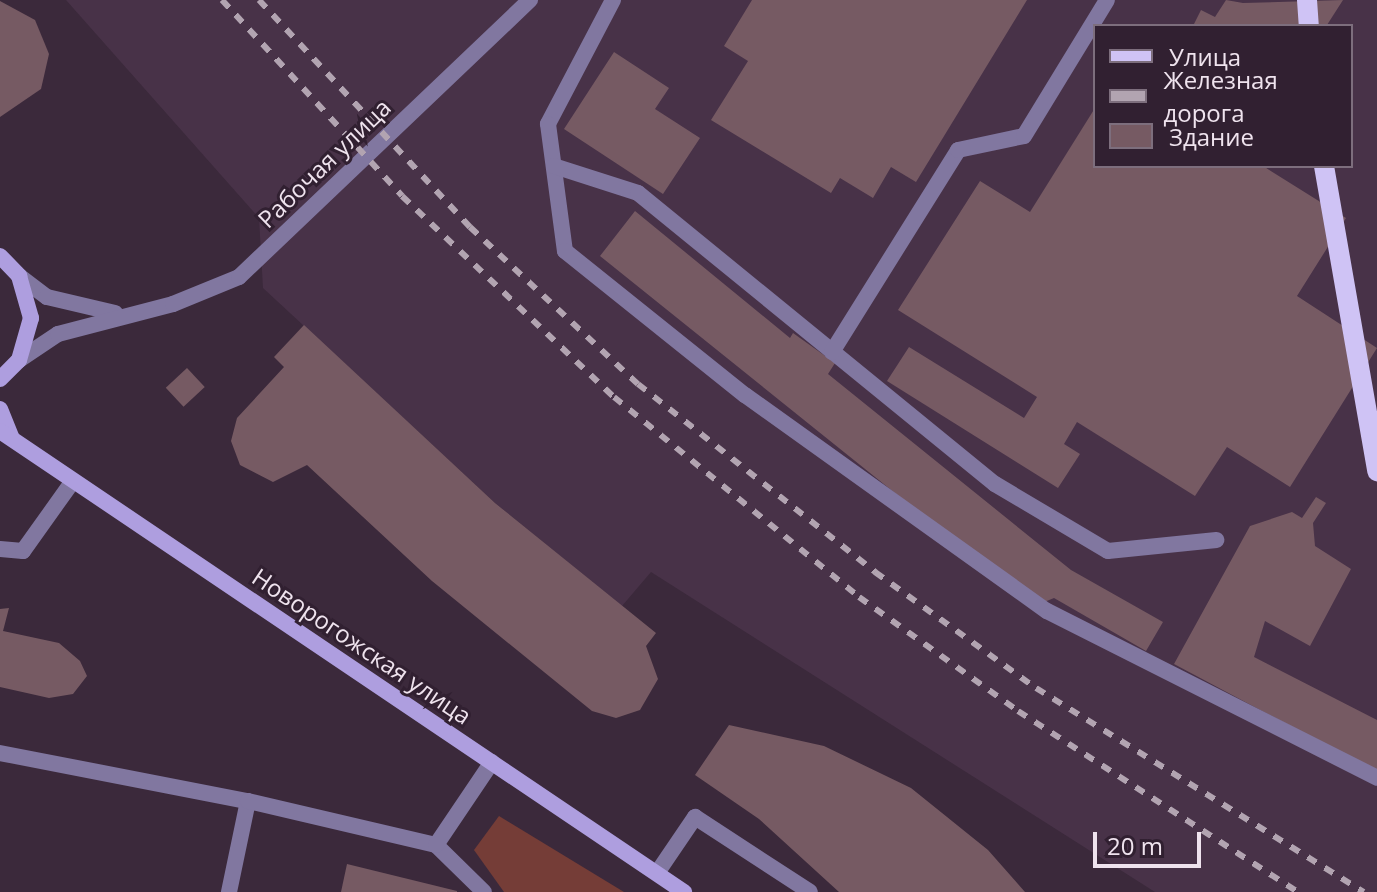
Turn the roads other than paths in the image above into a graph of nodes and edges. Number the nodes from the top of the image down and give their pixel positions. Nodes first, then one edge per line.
1 (530, 0) edge
2 (613, 0) edge
3 (1107, 0) edge
4 (1307, 0) edge
5 (1309, 24) edge
6 (554, 166) junction
7 (1324, 168) edge
8 (0, 256) edge
9 (19, 276) junction
10 (125, 314) junction
11 (832, 352) junction
12 (19, 360) junction
13 (1, 381) edge
14 (0, 409) edge
15 (6, 435) edge
16 (1377, 471) edge
17 (73, 481) junction
18 (1216, 540) dead end
19 (0, 549) edge
20 (0, 753) edge
21 (492, 762) junction
22 (1377, 778) edge
23 (248, 801) junction
24 (436, 845) junction
25 (657, 873) junction
26 (229, 892) edge
27 (484, 892) edge
28 (684, 892) edge
29 (810, 892) edge

1 - 10 street, Рабочая улица
2 - 6 street
3 - 11 street
4 - 5 main road
6 - 11 street
6 - 22 street
7 - 16 main road
8 - 9 street
9 - 10 street
9 - 12 street
10 - 12 street, Рабочая улица
11 - 18 street
12 - 13 street
14 - 15 street, Новорогожская улица
15 - 17 street, Новорогожская улица
17 - 19 street
17 - 21 street, Новорогожская улица
20 - 23 street
21 - 24 street
21 - 25 street, Новорогожская улица
23 - 24 street
23 - 26 street
24 - 27 street
25 - 28 street, Новорогожская улица
25 - 29 street

